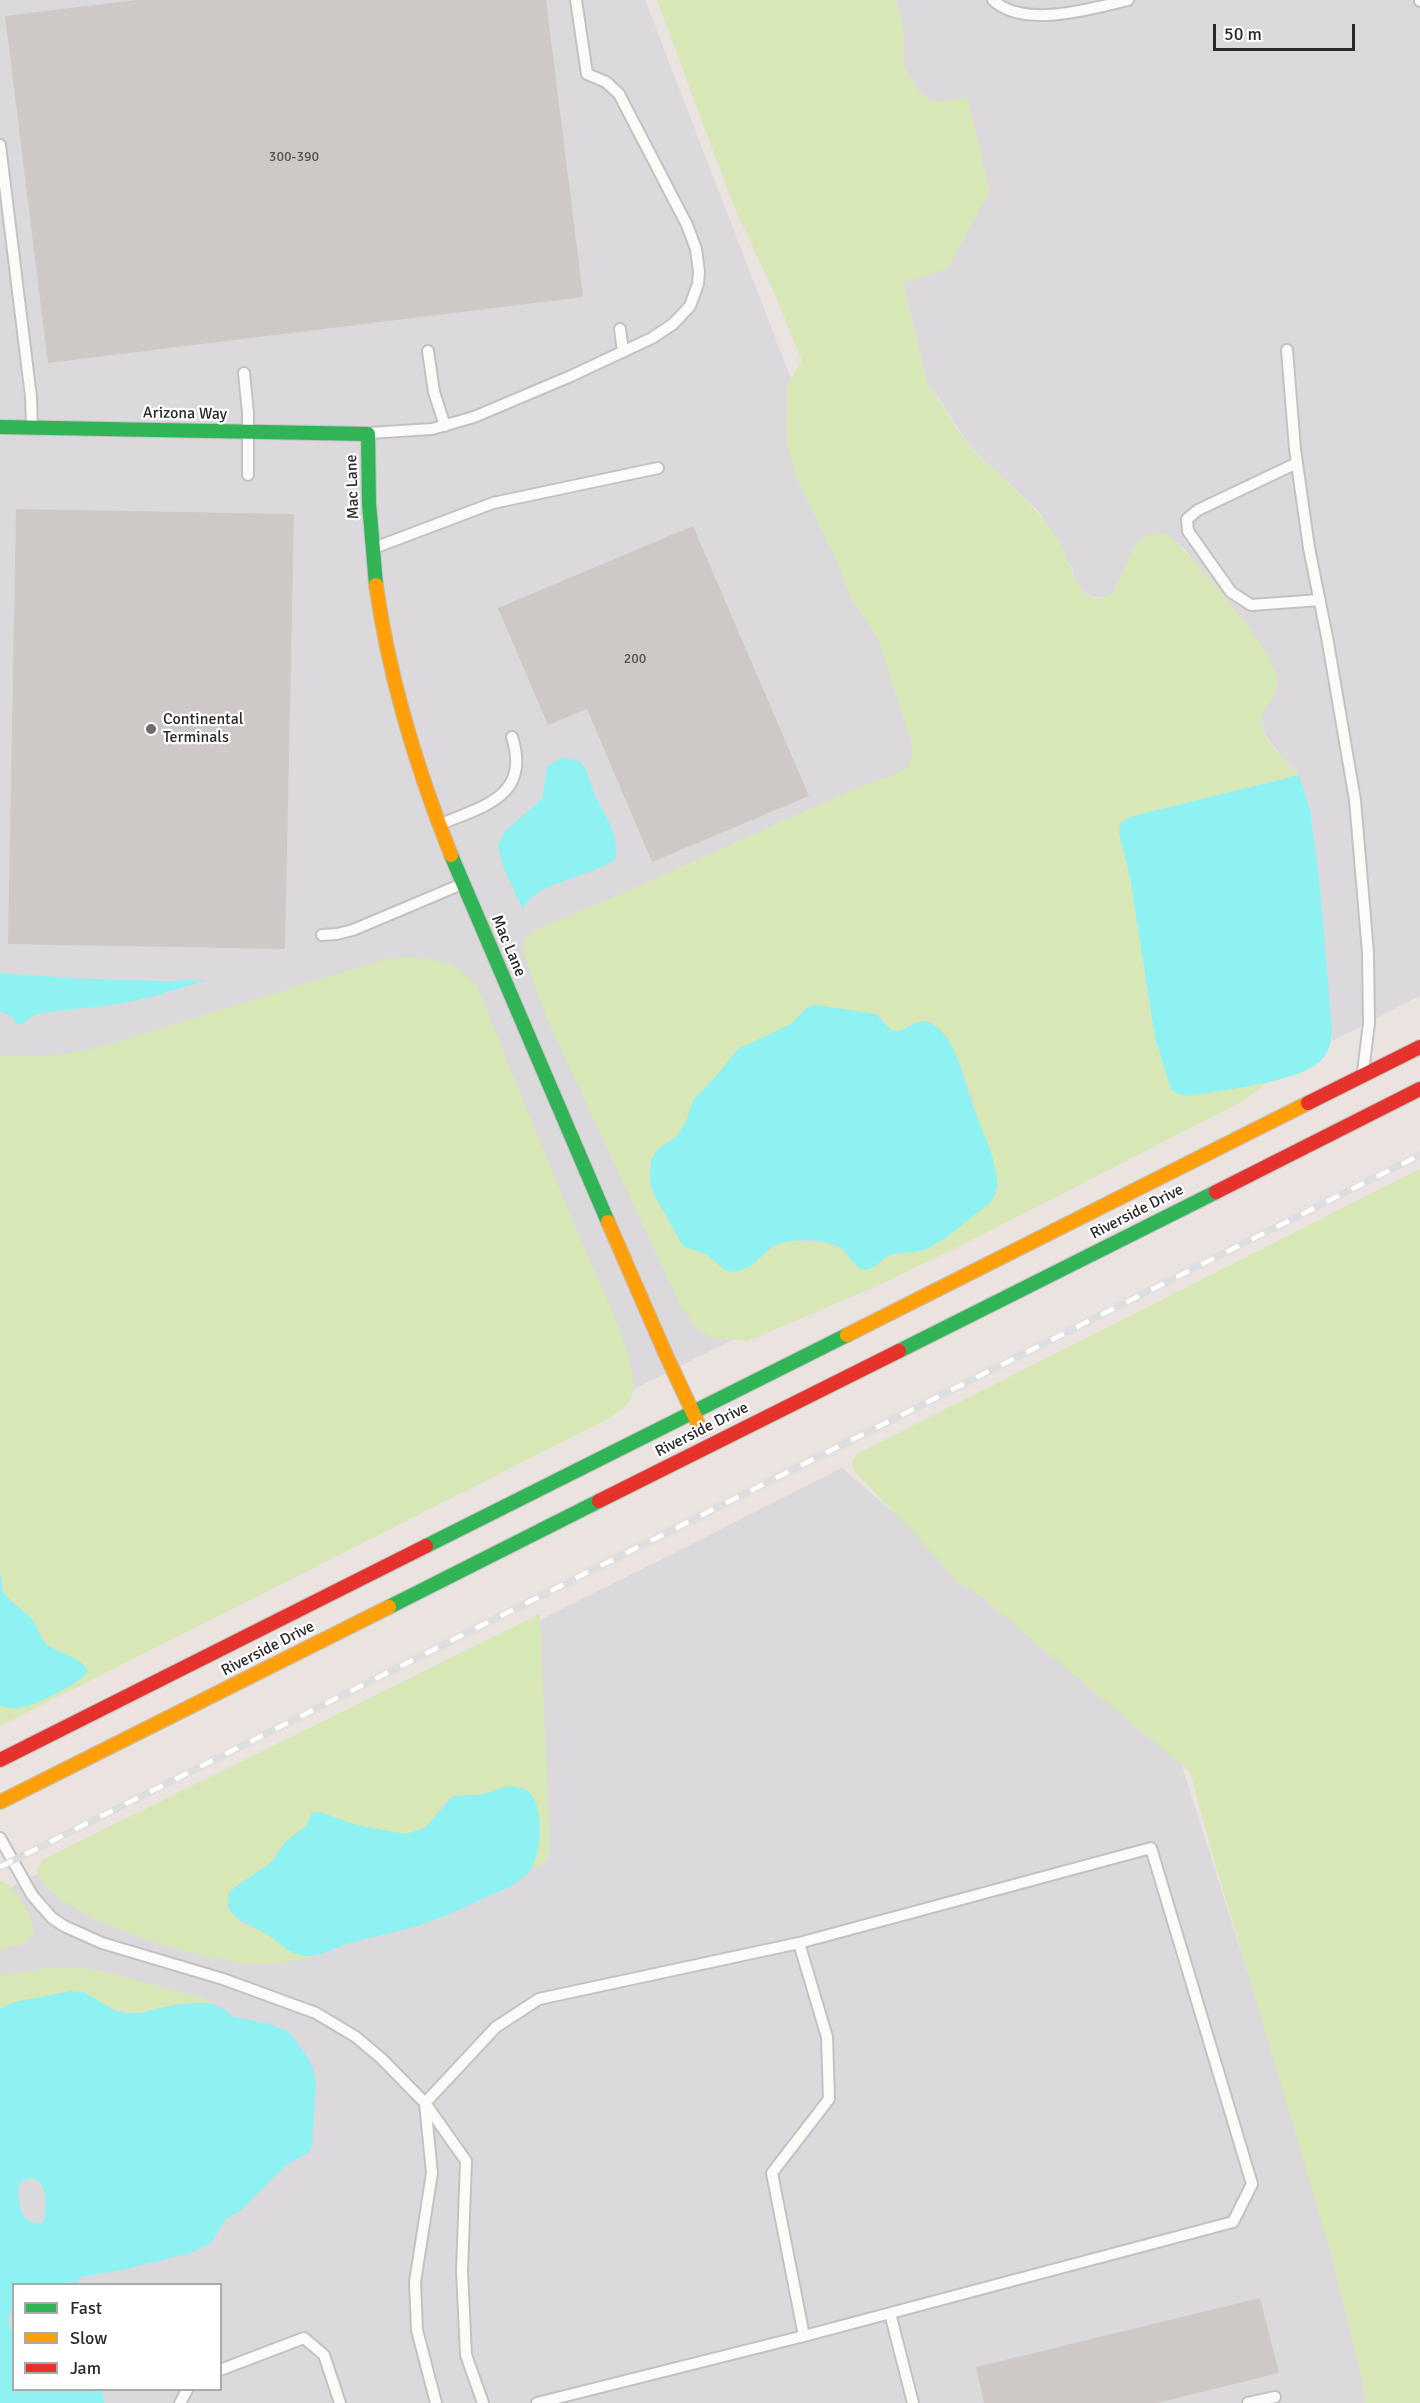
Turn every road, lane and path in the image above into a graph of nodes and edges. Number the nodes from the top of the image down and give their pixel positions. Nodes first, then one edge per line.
1 (576, 0) edge
2 (993, 0) edge
3 (1128, 0) edge
4 (0, 145) edge
5 (620, 329) dead end
6 (1287, 350) dead end
7 (428, 351) dead end
8 (623, 352) junction
9 (244, 373) dead end
10 (444, 426) junction
11 (0, 427) edge
12 (32, 428) junction
13 (249, 431) junction
14 (368, 434) junction
15 (1297, 463) junction
16 (658, 468) dead end
17 (248, 475) dead end
18 (373, 548) junction
19 (1320, 600) junction
20 (512, 737) dead end
21 (441, 824) junction
22 (464, 883) junction
23 (322, 935) dead end
24 (1420, 1047) edge
25 (1363, 1075) junction
26 (1420, 1089) edge
27 (692, 1412) junction
28 (709, 1446) junction
29 (0, 1760) edge
30 (0, 1802) edge
31 (0, 1838) edge
32 (799, 1943) junction
33 (425, 2103) junction
34 (890, 2313) junction
35 (804, 2336) junction
36 (222, 2369) edge
37 (1275, 2397) dead end
38 (340, 2403) edge
39 (436, 2403) edge
40 (483, 2403) edge
41 (537, 2403) edge
42 (913, 2403) edge
43 (1248, 2403) edge

1 - 8 lane
2 - 3 lane
4 - 12 lane
5 - 8 lane
6 - 15 lane
7 - 10 lane
8 - 10 lane
9 - 13 lane
10 - 14 lane
11 - 12 main road, Arizona Way
12 - 13 main road, Arizona Way
13 - 14 main road, Arizona Way
13 - 17 lane
14 - 18 main road, Mac Lane
15 - 19 lane
15 - 19 lane
16 - 18 lane
18 - 21 main road, Mac Lane
19 - 25 lane
20 - 21 lane
21 - 22 main road, Mac Lane
22 - 23 lane
22 - 27 main road, Mac Lane
24 - 25 main road, Riverside Drive
25 - 27 main road, Riverside Drive
26 - 28 main road, Riverside Drive
27 - 28 main road, Mac Lane
27 - 29 main road, Riverside Drive
28 - 30 main road, Riverside Drive
31 - 33 lane
32 - 33 lane
32 - 34 lane
32 - 35 lane
33 - 39 lane
33 - 40 lane
34 - 35 lane
34 - 42 lane
35 - 41 lane
36 - 38 lane
37 - 43 lane

